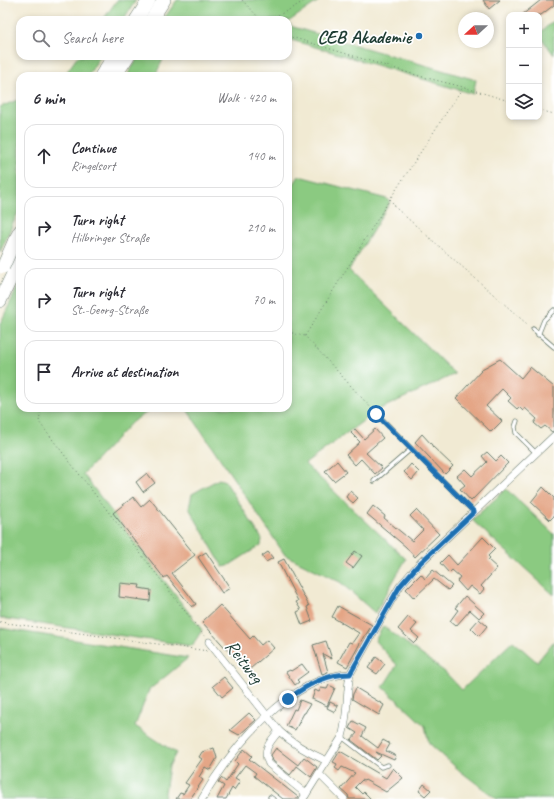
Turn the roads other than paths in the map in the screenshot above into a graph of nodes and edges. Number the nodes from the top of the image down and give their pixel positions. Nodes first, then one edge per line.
1 (150, 0) edge
2 (164, 0) edge
3 (139, 16) edge
4 (153, 16) edge
5 (112, 60) edge
6 (125, 60) edge
7 (104, 72) edge
8 (118, 72) edge
9 (16, 239) edge
10 (16, 262) edge
11 (6, 270) edge
12 (0, 301) edge
13 (554, 310) edge
14 (532, 330) road end
15 (538, 334) junction
16 (554, 347) edge
17 (376, 414) road end
18 (517, 421) dead end
19 (554, 436) edge
20 (411, 449) junction
21 (536, 453) junction
22 (374, 481) dead end
23 (474, 512) junction
24 (209, 642) road end
25 (350, 674) junction
26 (268, 716) junction
27 (279, 731) junction
28 (342, 737) junction
29 (327, 761) junction
30 (388, 765) dead end
31 (319, 774) junction
32 (305, 796) edge
33 (202, 799) edge
34 (344, 799) edge

1 - 3 highway
2 - 4 highway
5 - 7 highway
6 - 8 highway
9 - 11 highway, bridge
10 - 11 highway
11 - 12 highway
13 - 15 lane
14 - 15 lane
15 - 16 lane
17 - 20 lane
18 - 21 lane
19 - 21 street
20 - 22 lane
20 - 23 lane
21 - 23 street
23 - 25 street
24 - 26 street, Reitweg
25 - 26 street
25 - 28 street
26 - 27 street, Reitweg
26 - 33 street
27 - 29 street, Reitweg
27 - 32 street
28 - 29 street
28 - 30 lane
29 - 31 street
31 - 32 street
31 - 34 street

